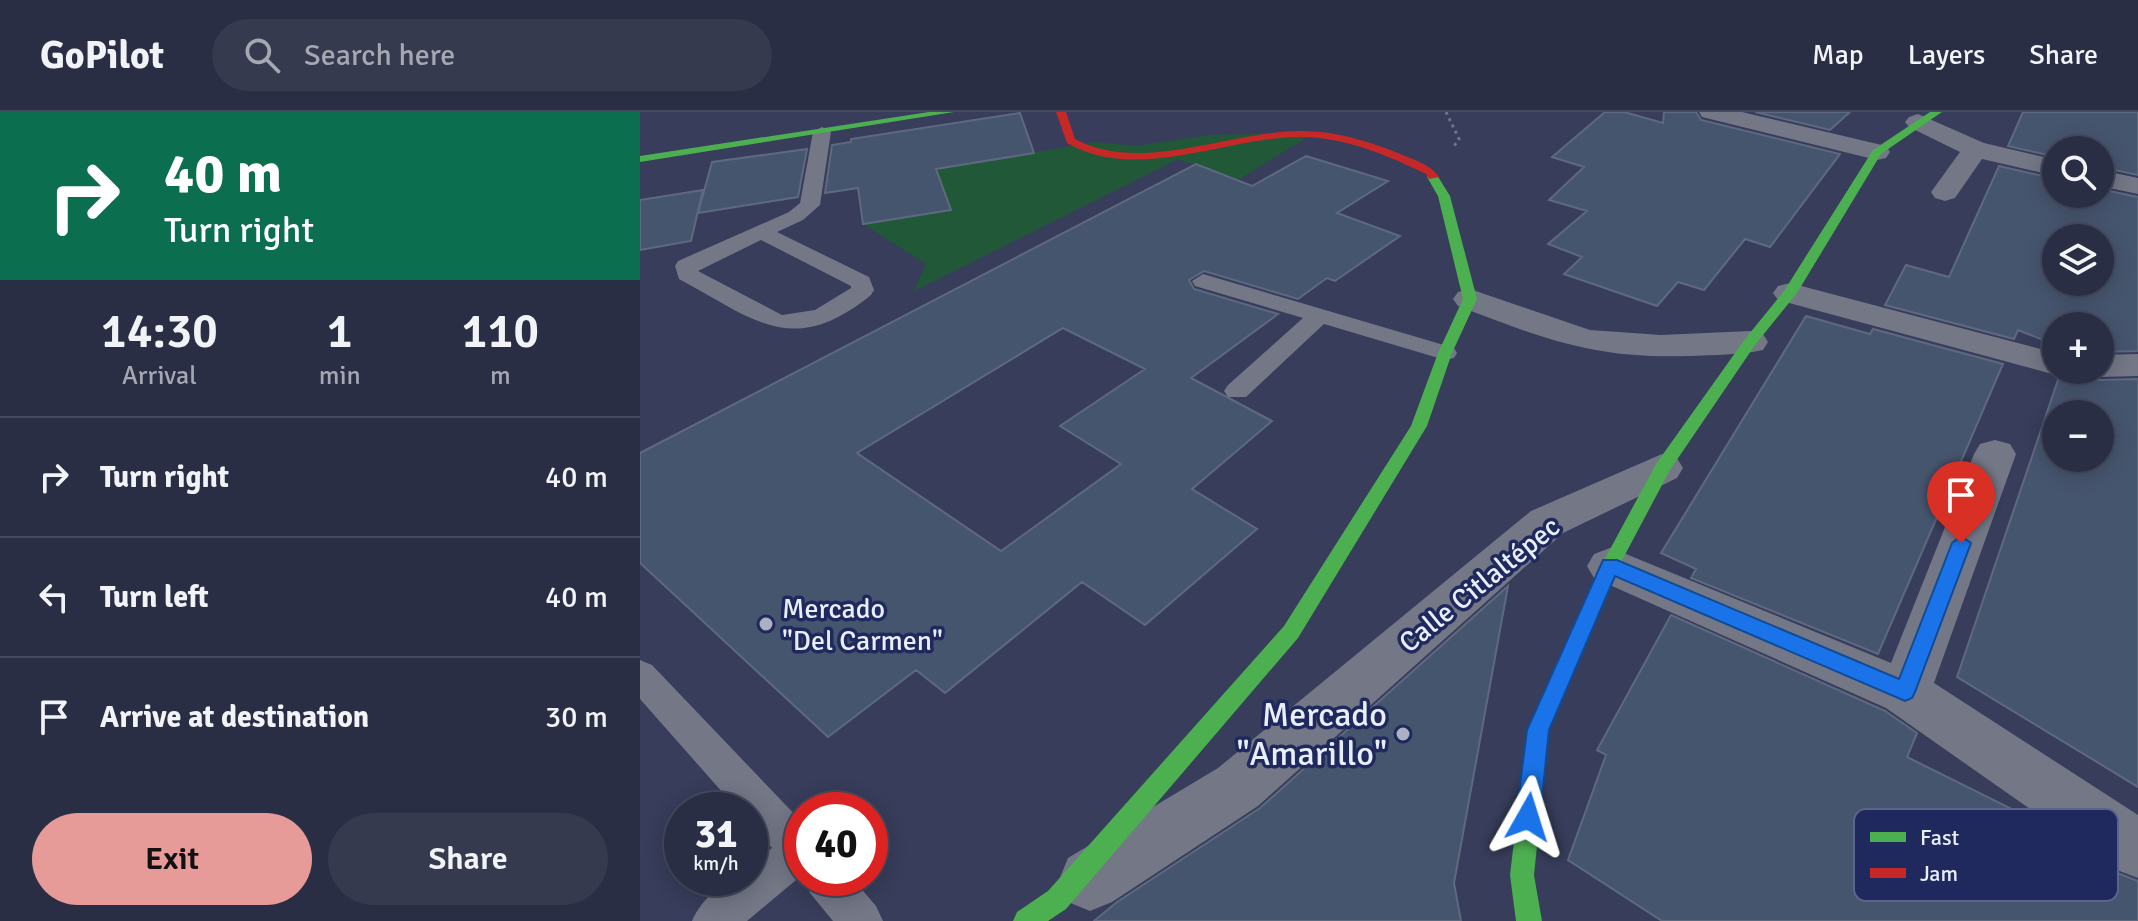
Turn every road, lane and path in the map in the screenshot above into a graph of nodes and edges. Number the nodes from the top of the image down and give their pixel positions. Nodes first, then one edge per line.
1 (949, 112) edge
2 (1061, 112) edge
3 (1927, 117) edge
4 (1708, 119) edge
5 (822, 132) junction
6 (1975, 149) junction
7 (1877, 152) junction
8 (640, 159) edge
9 (2042, 165) edge
10 (2114, 181) edge
11 (2138, 186) edge
12 (1945, 192) dead end
13 (761, 232) junction
14 (1203, 281) dead end
15 (1790, 293) junction
16 (1470, 299) junction
17 (1319, 316) junction
18 (1750, 342) junction
19 (1668, 346) junction
20 (1445, 353) junction
21 (2042, 360) edge
22 (2138, 365) edge
23 (2114, 366) edge
24 (1722, 383) junction
25 (1237, 391) dead end
26 (1995, 454) dead end
27 (1662, 468) junction
28 (1610, 566) junction
29 (640, 675) edge
30 (1905, 692) junction
31 (2079, 809) edge
32 (784, 831) edge
33 (2118, 836) edge
34 (2138, 849) edge
35 (784, 865) edge
36 (840, 896) edge
37 (1041, 911) edge
38 (714, 921) edge
39 (861, 921) edge
40 (1529, 921) edge

1 - 5 street
2 - 16 street
3 - 6 street
3 - 7 street, Calle Citlaltépec
4 - 7 street
5 - 8 street
5 - 13 lane
6 - 9 street
6 - 12 street
7 - 15 street, Calle Citlaltépec
10 - 11 street
13 - 13 lane
14 - 17 lane
15 - 18 street, Calle Citlaltépec
15 - 21 street
16 - 19 street
16 - 20 street
17 - 20 lane
17 - 25 lane
18 - 19 street
18 - 24 street, Calle Citlaltépec
19 - 24 street
20 - 37 street
22 - 23 street
24 - 27 street, Calle Citlaltépec
26 - 30 street
27 - 28 street
27 - 37 street, Calle Citlaltépec
28 - 30 street
28 - 40 street
29 - 32 lane
30 - 31 street
33 - 34 street
35 - 38 lane
36 - 39 lane

